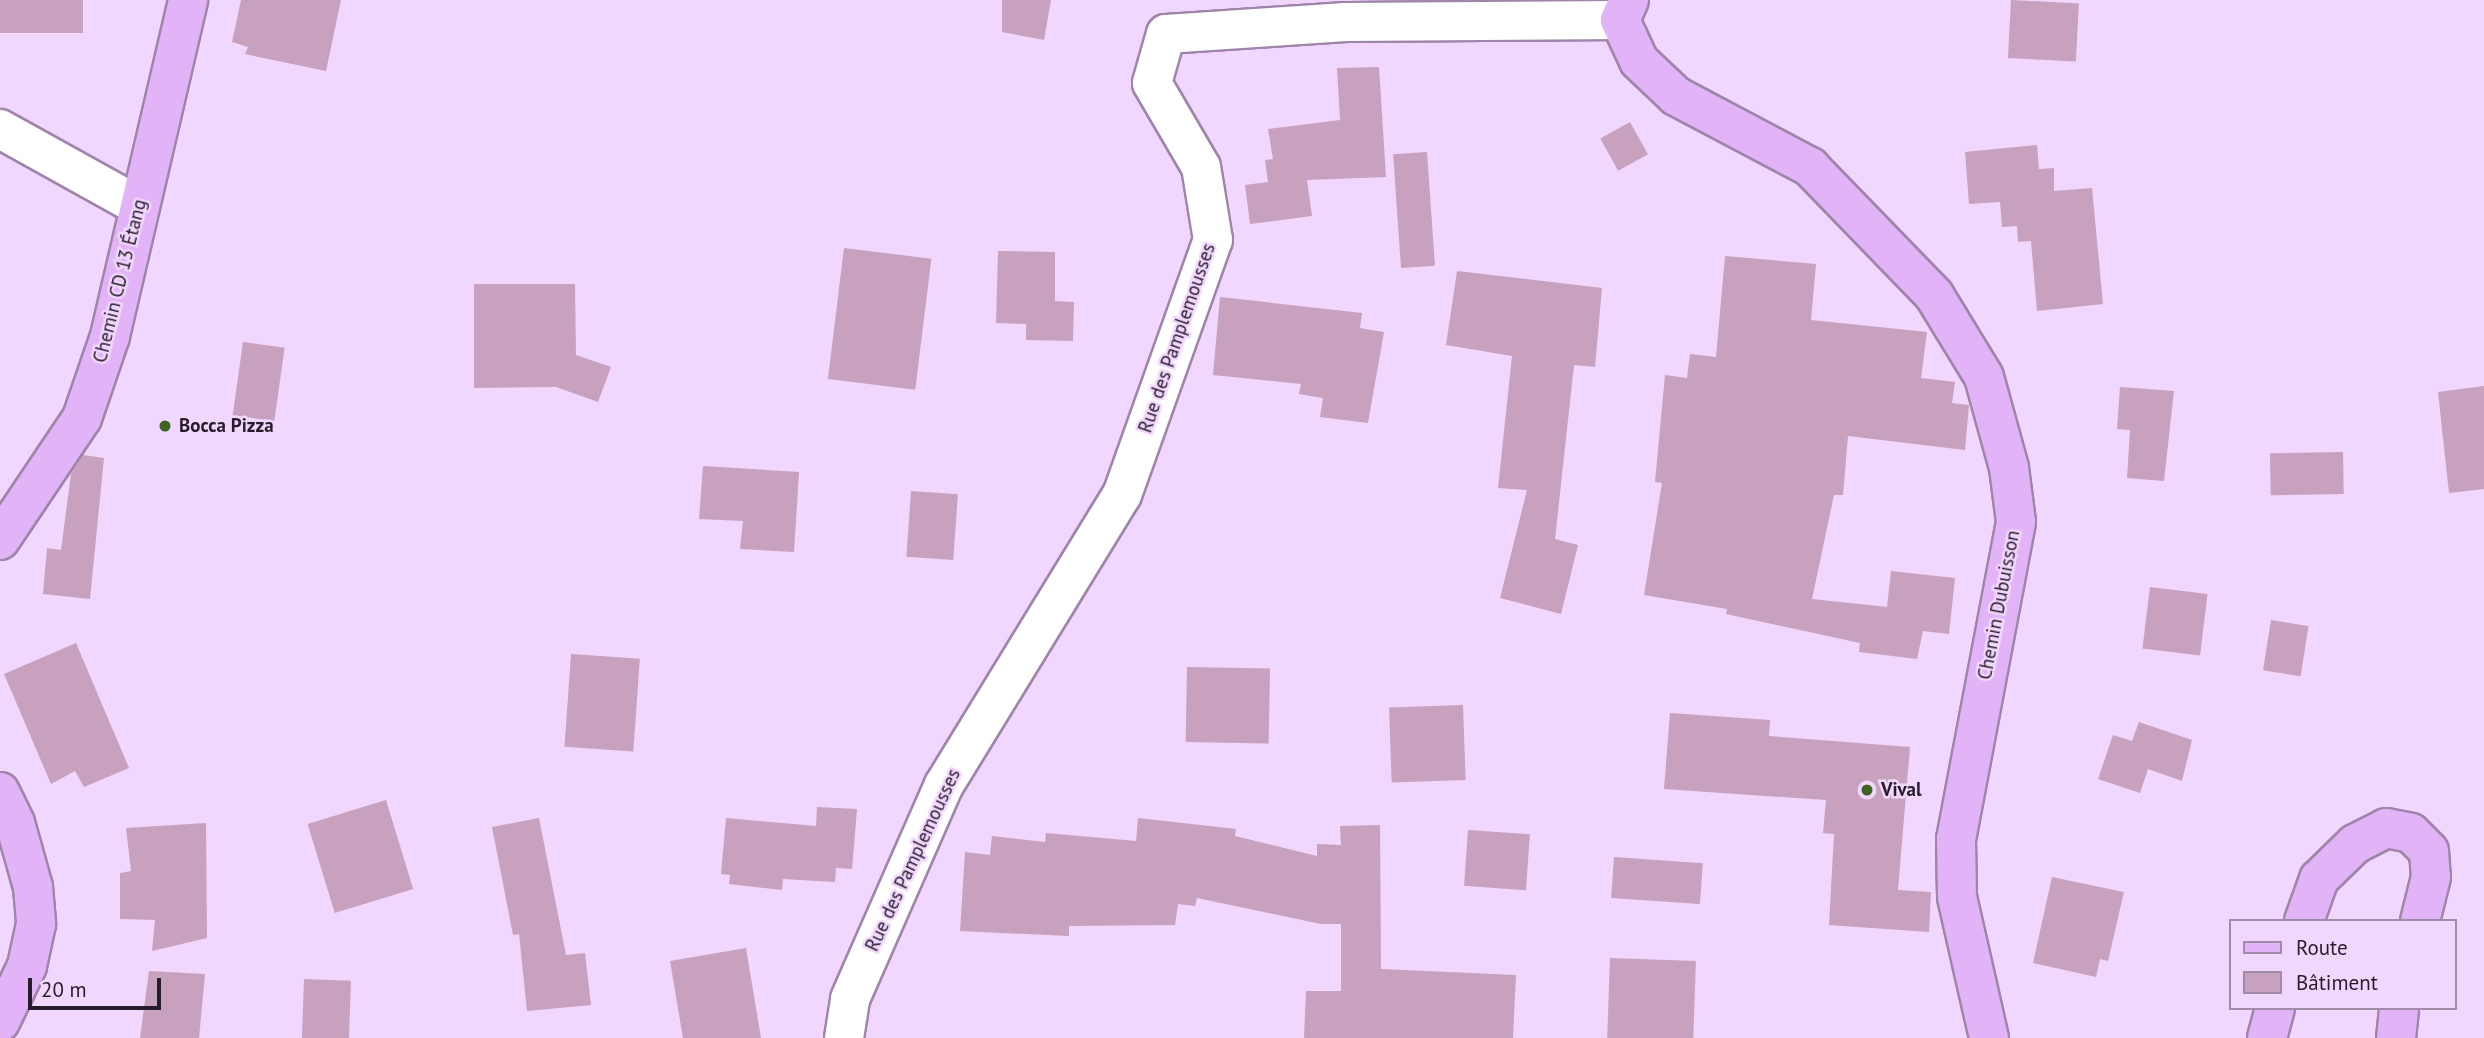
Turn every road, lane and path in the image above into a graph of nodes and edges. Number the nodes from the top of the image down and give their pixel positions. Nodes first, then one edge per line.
1 (188, 0) edge
2 (1625, 10) edge
3 (0, 129) edge
4 (139, 206) junction
5 (0, 540) edge
6 (0, 792) edge
7 (2305, 919) edge
8 (2420, 919) edge
9 (2274, 1010) edge
10 (2399, 1010) edge
11 (0, 1022) edge
12 (844, 1038) edge
13 (1989, 1038) edge
14 (2267, 1038) edge
15 (2396, 1038) edge

1 - 4 main road, Chemin CD 13 Étang
2 - 12 street, Rue des Pamplemousses
2 - 13 main road, Chemin Dubuisson
3 - 4 street
4 - 5 main road, Chemin CD 13 Étang
6 - 11 main road
7 - 8 main road
9 - 14 main road
10 - 15 main road

